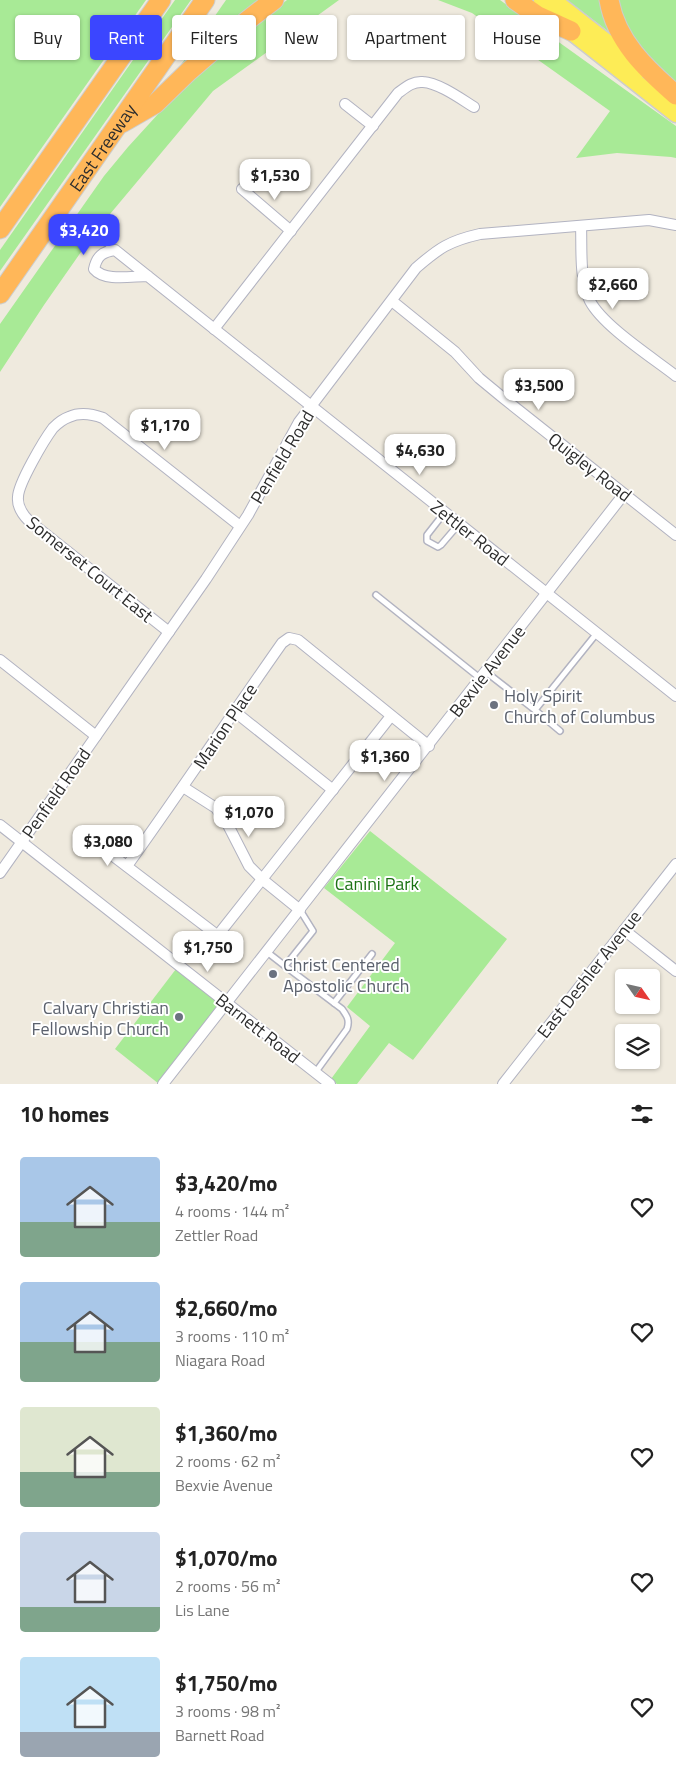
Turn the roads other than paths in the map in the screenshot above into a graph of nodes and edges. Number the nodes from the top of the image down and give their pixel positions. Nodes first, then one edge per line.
1 (161, 0) edge
2 (206, 0) edge
3 (274, 0) edge
4 (515, 0) edge
5 (542, 0) edge
6 (609, 0) edge
7 (571, 31) junction
8 (676, 96) edge
9 (344, 104) dead end
10 (474, 107) dead end
11 (676, 114) edge
12 (116, 126) junction
13 (373, 126) junction
14 (242, 190) dead end
15 (676, 225) edge
16 (581, 226) junction
17 (0, 229) edge
18 (291, 231) junction
19 (98, 236) dead end
20 (115, 250) junction
21 (148, 276) junction
22 (0, 294) edge
23 (392, 301) junction
24 (214, 329) junction
25 (676, 376) edge
26 (311, 406) junction
27 (624, 494) junction
28 (444, 512) junction
29 (459, 524) junction
30 (240, 526) junction
31 (676, 535) edge
32 (547, 594) junction
33 (376, 595) dead end
34 (169, 632) junction
35 (596, 633) junction
36 (0, 660) edge
37 (483, 676) junction
38 (676, 696) edge
39 (535, 710) junction
40 (234, 711) junction
41 (391, 716) junction
42 (560, 731) dead end
43 (96, 736) junction
44 (429, 746) junction
45 (184, 787) junction
46 (333, 790) junction
47 (0, 825) edge
48 (22, 842) junction
49 (104, 849) dead end
50 (676, 864) edge
51 (127, 866) junction
52 (0, 873) edge
53 (263, 880) junction
54 (300, 910) junction
55 (624, 930) junction
56 (218, 935) junction
57 (234, 948) dead end
58 (267, 952) junction
59 (372, 954) dead end
60 (285, 966) junction
61 (676, 971) edge
62 (334, 1003) junction
63 (226, 1004) junction
64 (315, 1073) junction
65 (163, 1084) edge
66 (330, 1084) edge
67 (503, 1084) edge

1 - 17 highway, East Freeway
2 - 12 highway, East Freeway
3 - 12 highway
4 - 7 highway
5 - 7 main road
5 - 8 main road
6 - 8 highway
7 - 11 main road
9 - 13 street
10 - 13 street
12 - 22 highway, East Freeway
13 - 18 street
14 - 18 street
15 - 16 street, Penfield Road
16 - 23 street, Penfield Road
16 - 25 street
18 - 24 street
19 - 20 lane
20 - 21 street, Zettler Road
20 - 21 street
21 - 24 street, Zettler Road
23 - 26 street, Penfield Road
23 - 27 street, Quigley Road
24 - 26 street, Zettler Road
26 - 28 street, Zettler Road
26 - 30 street, Penfield Road
27 - 31 street, Quigley Road
27 - 32 street, Bexvie Avenue
28 - 29 street, Zettler Road
28 - 29 lane
29 - 32 street, Zettler Road
30 - 34 street, Penfield Road
30 - 34 street, Somerset Court East
32 - 35 street, Zettler Road
32 - 37 street, Bexvie Avenue
33 - 37 lane
34 - 43 street, Penfield Road
35 - 38 street, Zettler Road
35 - 39 lane
36 - 43 street
37 - 39 lane
37 - 44 street, Bexvie Avenue
39 - 42 lane
40 - 41 street, Marion Place
40 - 45 street, Marion Place
40 - 46 street
41 - 44 street
41 - 46 street
43 - 48 street, Penfield Road
44 - 54 street, Bexvie Avenue
45 - 51 street, Marion Place
45 - 53 street
46 - 53 street
47 - 48 street, Barnett Road
48 - 52 street, Penfield Road
48 - 63 street, Barnett Road
49 - 51 street
50 - 55 street, East Deshler Avenue
51 - 56 street
53 - 54 street
53 - 56 street
54 - 58 street, Bexvie Avenue
54 - 60 lane
55 - 61 street
55 - 67 street, East Deshler Avenue
56 - 57 street
58 - 60 lane
58 - 63 street, Bexvie Avenue
59 - 62 lane
60 - 62 lane
62 - 64 lane
63 - 64 street, Barnett Road
63 - 65 street, Bexvie Avenue
64 - 66 street, Barnett Road

